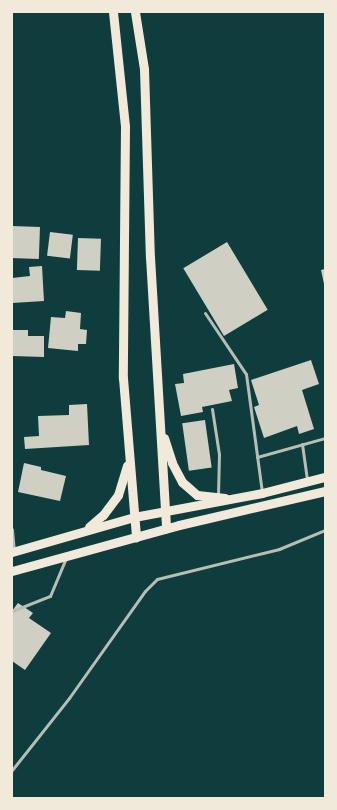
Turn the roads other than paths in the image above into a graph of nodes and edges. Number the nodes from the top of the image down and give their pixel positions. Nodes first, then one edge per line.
1 (113, 12) edge
2 (135, 12) edge
3 (204, 313) dead end
4 (212, 409) dead end
5 (160, 425) junction
6 (325, 438) edge
7 (302, 444) junction
8 (128, 450) junction
9 (257, 457) junction
10 (325, 477) edge
11 (307, 481) junction
12 (325, 491) edge
13 (262, 493) junction
14 (218, 497) junction
15 (230, 500) junction
16 (164, 508) junction
17 (134, 517) junction
18 (166, 529) junction
19 (12, 530) edge
20 (325, 530) edge
21 (84, 531) junction
22 (136, 537) junction
23 (13, 552) edge
24 (67, 555) junction
25 (12, 571) edge
26 (12, 611) edge
27 (12, 770) edge

1 - 8 main road
2 - 5 main road
3 - 9 lane
4 - 14 lane
5 - 14 main road
5 - 16 main road
6 - 7 lane
7 - 9 lane
7 - 11 lane
8 - 17 main road
8 - 21 main road
9 - 13 lane
10 - 11 main road
11 - 13 main road
12 - 18 main road
13 - 15 main road
14 - 15 main road
15 - 16 main road
16 - 17 main road
16 - 18 main road
17 - 21 main road
17 - 22 main road
18 - 22 main road
19 - 23 street
20 - 27 lane
21 - 23 main road
22 - 24 main road
24 - 25 main road
24 - 26 lane

